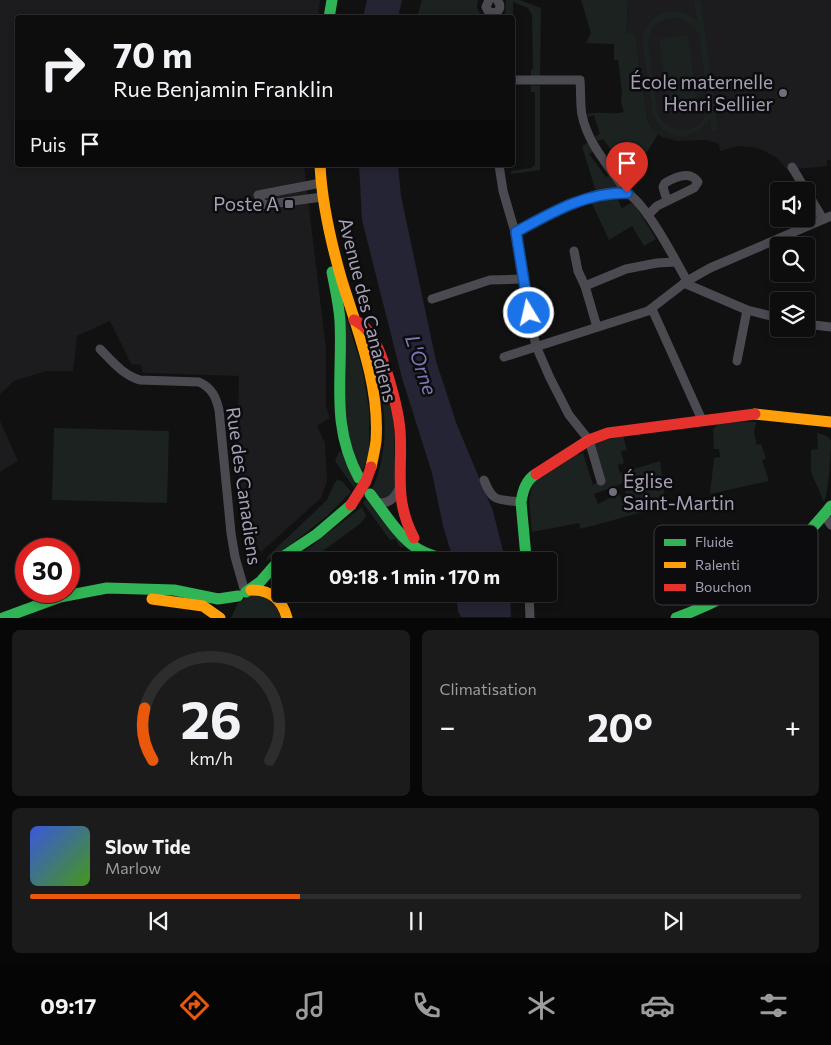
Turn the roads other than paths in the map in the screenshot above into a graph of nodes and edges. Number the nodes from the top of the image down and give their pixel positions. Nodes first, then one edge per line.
1 (332, 0) edge
2 (489, 0) edge
3 (497, 0) edge
4 (329, 15) edge
5 (499, 15) edge
6 (515, 80) edge
7 (320, 167) edge
8 (792, 167) dead end
9 (500, 168) edge
10 (321, 183) junction
11 (627, 193) junction
12 (322, 197) junction
13 (667, 200) dead end
14 (648, 215) junction
15 (827, 218) edge
16 (516, 232) junction
17 (574, 251) dead end
18 (334, 254) junction
19 (676, 262) junction
20 (523, 279) junction
21 (685, 282) junction
22 (585, 286) junction
23 (432, 300) dead end
24 (652, 309) junction
25 (747, 310) junction
26 (770, 316) edge
27 (354, 320) junction
28 (815, 325) edge
29 (597, 327) junction
30 (831, 327) edge
31 (536, 346) junction
32 (100, 349) dead end
33 (504, 357) dead end
34 (736, 362) dead end
35 (702, 420) junction
36 (831, 422) edge
37 (589, 440) junction
38 (359, 478) dead end
39 (484, 480) dead end
40 (601, 481) dead end
41 (400, 487) junction
42 (373, 498) joint
43 (520, 502) junction
44 (829, 515) edge
45 (818, 525) edge
46 (294, 550) joint
47 (423, 552) joint
48 (525, 552) edge
49 (245, 593) junction
50 (272, 595) edge
51 (281, 602) edge
52 (529, 602) edge
53 (708, 605) edge
54 (34, 607) junction
55 (287, 617) edge
56 (3, 618) edge
57 (220, 618) edge
58 (227, 618) edge
59 (530, 618) edge
60 (676, 618) edge

1 - 4 street
2 - 5 street
3 - 5 street
6 - 11 street
7 - 10 street, Avenue des Canadiens
8 - 15 street
9 - 16 street
10 - 12 street, Avenue des Canadiens
10 - 12 street
11 - 14 street
11 - 16 street
12 - 18 street, Avenue des Canadiens
13 - 14 street
14 - 19 street
15 - 21 street
16 - 20 street
17 - 22 street
18 - 27 street, Avenue des Canadiens
18 - 38 street
19 - 21 street
19 - 22 street
20 - 23 street
20 - 31 street
21 - 24 street
21 - 25 street
22 - 29 street
24 - 29 street
24 - 35 street
25 - 26 street
25 - 34 street
27 - 41 street
27 - 46 street, Avenue des Canadiens, bridge
28 - 30 street
29 - 31 street
31 - 33 street
31 - 37 street
32 - 49 street, Rue des Canadiens
35 - 36 street
35 - 37 street
37 - 40 street
37 - 43 street
39 - 43 street
41 - 42 street
41 - 47 street
42 - 47 street
43 - 48 street
44 - 45 street
46 - 49 street, Avenue des Canadiens
49 - 50 street
49 - 54 street
49 - 58 street, Avenue des Canadiens
51 - 55 street
52 - 59 street
53 - 60 street
54 - 56 street
54 - 57 street

